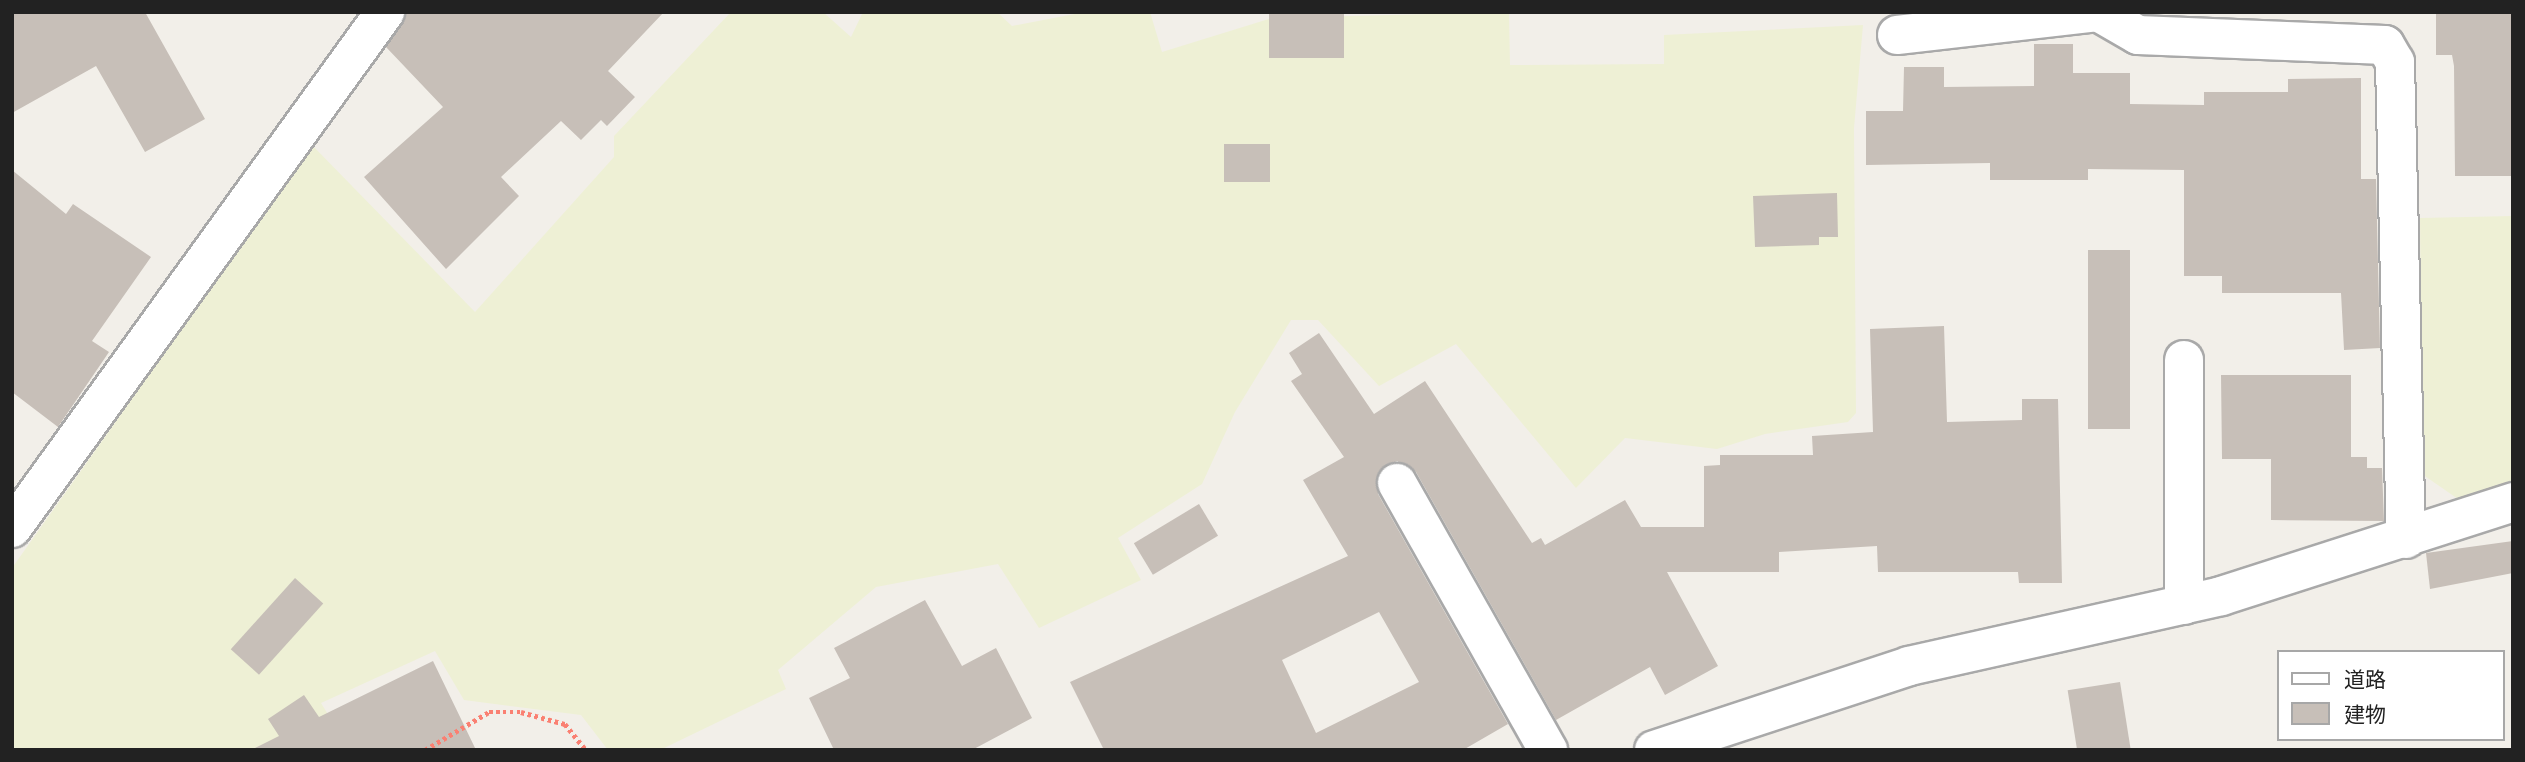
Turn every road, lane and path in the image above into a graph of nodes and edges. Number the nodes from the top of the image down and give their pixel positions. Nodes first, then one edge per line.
1 (385, 12) edge
2 (2100, 13) edge
3 (1897, 35) dead end
4 (2184, 360) dead end
5 (1397, 483) dead end
6 (2513, 502) edge
7 (12, 528) edge
8 (2406, 539) junction
9 (2184, 605) junction
10 (425, 750) edge
11 (586, 750) edge
12 (1548, 750) edge
13 (1654, 750) edge

1 - 7 street
2 - 3 street
2 - 8 street
4 - 9 street
5 - 12 street
6 - 8 street
8 - 9 street
9 - 13 street
10 - 11 path

